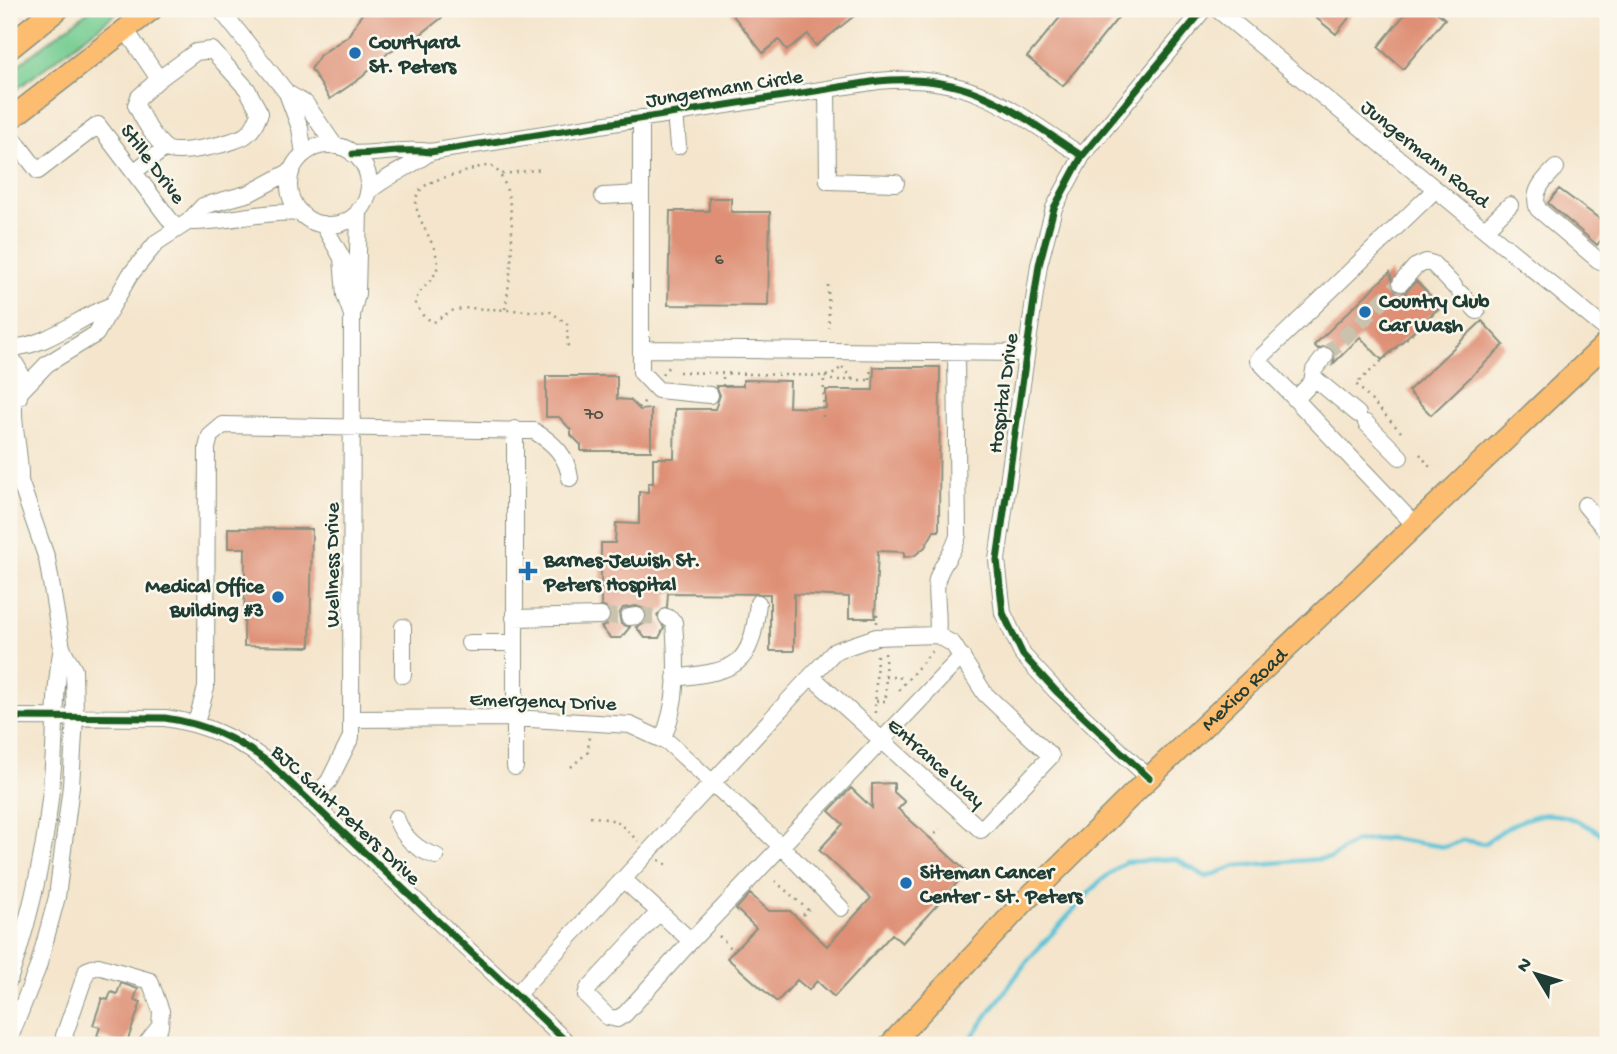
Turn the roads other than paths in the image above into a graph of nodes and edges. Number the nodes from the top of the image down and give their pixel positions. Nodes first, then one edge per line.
1 (56, 9) edge
2 (152, 9) edge
3 (220, 9) edge
4 (1204, 9) edge
5 (1217, 9) edge
6 (125, 29) junction
7 (9, 47) edge
8 (159, 79) junction
9 (827, 89) junction
10 (287, 93) junction
11 (675, 113) junction
12 (641, 118) junction
13 (9, 120) edge
14 (9, 133) edge
15 (335, 145) junction
16 (678, 146) dead end
17 (166, 148) junction
18 (430, 152) junction
19 (304, 153) junction
20 (353, 154) junction
21 (1082, 156) junction
22 (1556, 168) dead end
23 (135, 171) junction
24 (291, 171) junction
25 (896, 183) dead end
26 (1436, 189) junction
27 (368, 192) junction
28 (641, 194) junction
29 (603, 196) dead end
30 (1510, 205) dead end
31 (359, 210) junction
32 (301, 213) junction
33 (323, 224) junction
34 (182, 225) junction
35 (1485, 229) junction
36 (1608, 264) edge
37 (1401, 283) tunnel mouth
38 (110, 306) junction
39 (1477, 311) dead end
40 (352, 316) junction
41 (1608, 331) edge
42 (1608, 342) edge
43 (642, 349) junction
44 (9, 350) edge
45 (956, 352) junction
46 (1026, 353) junction
47 (1325, 356) tunnel mouth
48 (1314, 377) junction
49 (716, 391) road end
50 (1296, 399) junction
51 (15, 404) edge
52 (352, 429) junction
53 (515, 429) junction
54 (1400, 457) dead end
55 (14, 475) edge
56 (570, 478) dead end
57 (1585, 505) dead end
58 (1414, 524) junction
59 (1608, 534) edge
60 (758, 603) dead end
61 (601, 616) tunnel mouth
62 (667, 617) dead end
63 (514, 618) junction
64 (403, 627) dead end
65 (935, 641) junction
66 (514, 642) junction
67 (469, 643) dead end
68 (62, 648) junction
69 (962, 656) junction
70 (403, 675) dead end
71 (811, 676) junction
72 (675, 678) junction
73 (75, 716) junction
74 (9, 717) edge
75 (54, 717) junction
76 (514, 718) junction
77 (352, 719) junction
78 (196, 723) junction
79 (663, 740) junction
80 (882, 740) junction
81 (515, 767) dead end
82 (1149, 778) junction
83 (713, 782) junction
84 (310, 802) junction
85 (396, 818) dead end
86 (781, 846) junction
87 (436, 856) dead end
88 (623, 879) junction
89 (841, 908) dead end
90 (659, 912) junction
91 (691, 941) junction
92 (9, 980) edge
93 (516, 995) junction
94 (9, 1040) edge
95 (69, 1045) edge
96 (145, 1045) edge
97 (570, 1045) edge
98 (890, 1045) edge

1 - 7 highway
2 - 6 main road
3 - 10 street
4 - 21 street, Hospital Drive
5 - 26 street, Jungermann Road
6 - 8 street
6 - 13 main road
8 - 17 street
8 - 17 street
9 - 11 street, Jungermann Circle
9 - 21 street, Jungermann Circle
9 - 25 street
10 - 15 street
10 - 19 street
11 - 12 street, Jungermann Circle
11 - 16 street
12 - 18 street, Jungermann Circle
12 - 28 street
14 - 23 street, Stille Drive
15 - 19 street
15 - 20 street
17 - 23 street
18 - 20 street, Jungermann Circle
18 - 27 street, Jungermann Circle
19 - 24 street
20 - 27 street
21 - 46 street, Hospital Drive
22 - 36 street
23 - 34 street, Stille Drive
24 - 32 street
24 - 34 street
26 - 35 street, Jungermann Road
26 - 50 street
27 - 31 street
28 - 29 street
28 - 43 street
30 - 35 street
31 - 33 street
31 - 40 street, Wellness Drive
32 - 33 street
32 - 34 street
33 - 40 street, Wellness Drive
34 - 38 street
35 - 41 street, Jungermann Road
37 - 39 street
38 - 44 street
38 - 51 street
40 - 52 street, Wellness Drive
42 - 58 main road, Mexico Road
43 - 45 street
43 - 49 street
44 - 51 street
45 - 46 street
45 - 65 street
46 - 82 street, Hospital Drive
47 - 48 street
48 - 50 street
48 - 54 street
50 - 58 street
51 - 55 street
52 - 53 street
52 - 77 street, Wellness Drive
52 - 78 street
53 - 56 street
53 - 63 street
55 - 68 street
57 - 59 street
58 - 82 main road, Mexico Road
60 - 72 street
61 - 63 street
62 - 72 street
63 - 66 street
64 - 70 street
65 - 69 street, Entrance Way
65 - 71 street
66 - 67 street
66 - 76 street
68 - 73 street
68 - 75 street
69 - 80 street
69 - 80 street, Entrance Way
71 - 80 street, Entrance Way
71 - 83 street
72 - 79 street
73 - 75 street, BJC Saint Peters Drive
73 - 78 street, BJC Saint Peters Drive
73 - 94 street
74 - 75 street, BJC Saint Peters Drive
75 - 92 street
76 - 77 street, Emergency Drive
76 - 79 street, Emergency Drive
76 - 81 street
77 - 84 street, Wellness Drive
78 - 84 street, BJC Saint Peters Drive
79 - 83 street, Emergency Drive
80 - 86 street
82 - 98 main road, Mexico Road
83 - 86 street, Emergency Drive
83 - 88 street
84 - 93 street, BJC Saint Peters Drive
85 - 87 street
86 - 89 street, Emergency Drive
86 - 91 street
88 - 90 street
88 - 93 street
90 - 91 street
90 - 91 street
93 - 97 street, BJC Saint Peters Drive
95 - 96 street

